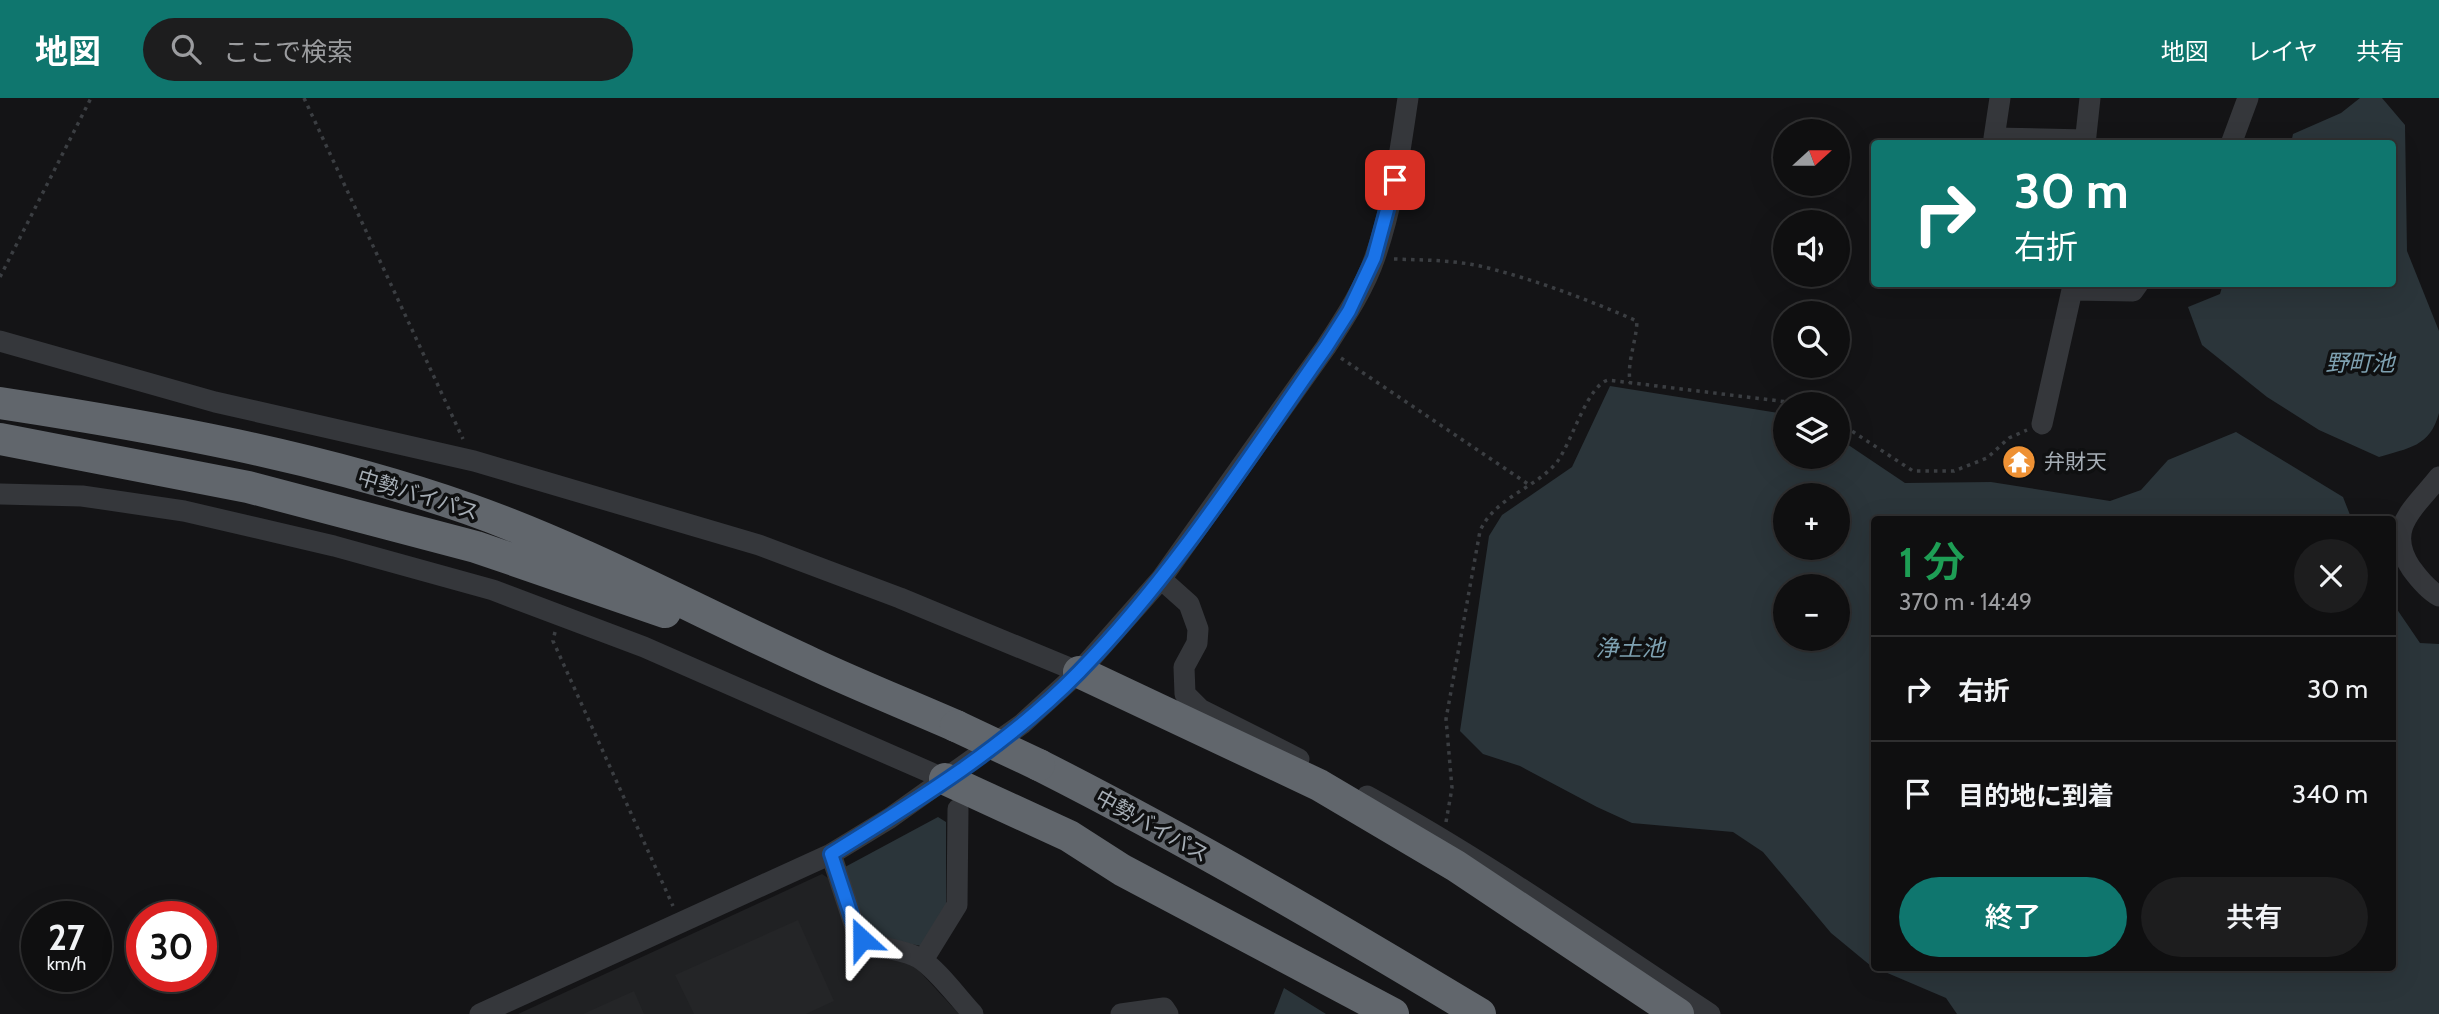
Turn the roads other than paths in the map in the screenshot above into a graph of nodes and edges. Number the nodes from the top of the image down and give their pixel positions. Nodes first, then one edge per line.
1 (1408, 98) edge
2 (2000, 98) edge
3 (2090, 98) edge
4 (2248, 98) edge
5 (2052, 140) edge
6 (2085, 140) edge
7 (2232, 140) edge
8 (2072, 287) edge
9 (2136, 287) edge
10 (0, 341) edge
11 (0, 403) edge
12 (2042, 424) road end
13 (0, 439) edge
14 (2439, 477) edge
15 (0, 495) edge
16 (1161, 579) junction
17 (2439, 596) edge
18 (811, 664) junction
19 (1079, 672) junction
20 (945, 779) junction
21 (958, 810) dead end
22 (831, 854) junction
23 (923, 960) junction
24 (480, 1014) edge
25 (973, 1014) edge
26 (1121, 1014) edge
27 (1168, 1014) edge
28 (1393, 1014) edge
29 (1480, 1014) edge
30 (1678, 1014) edge
31 (1710, 1014) edge

1 - 16 street
2 - 5 street
3 - 6 street
4 - 7 street
8 - 9 street
8 - 12 street
10 - 19 street
11 - 18 highway, 中勢バイパス
13 - 18 highway, 中勢バイパス
14 - 17 street
15 - 20 street
16 - 19 street
16 - 31 street
18 - 29 highway, 中勢バイパス, bridge
19 - 20 street
19 - 30 highway
20 - 22 street
20 - 28 highway
21 - 23 street
22 - 23 street
22 - 24 street
23 - 25 street
26 - 27 street

